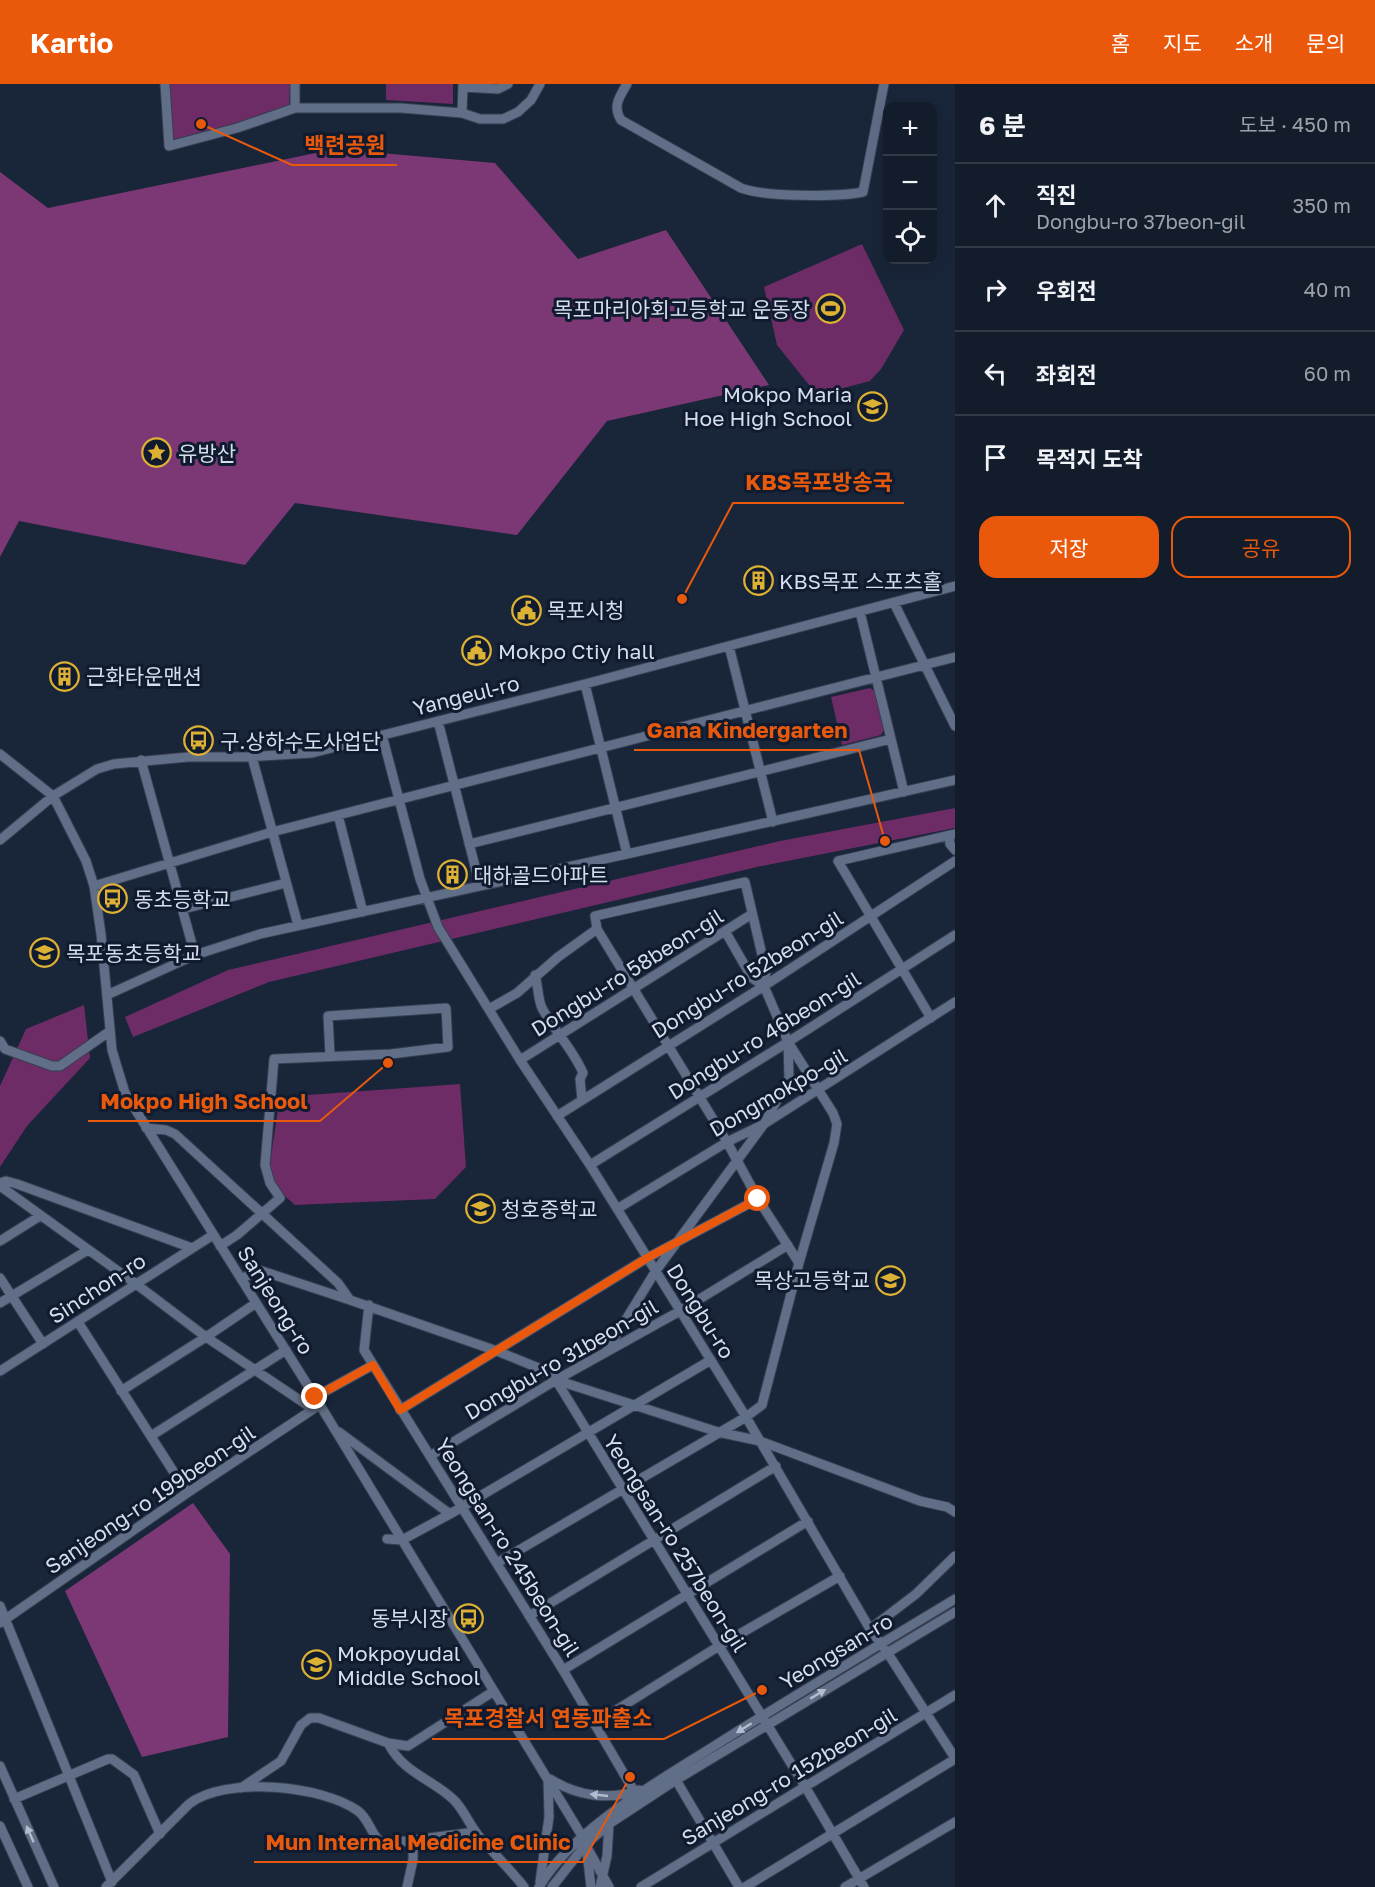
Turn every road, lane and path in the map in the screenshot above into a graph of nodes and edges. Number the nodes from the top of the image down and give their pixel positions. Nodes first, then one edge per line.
1 (165, 84) edge
2 (295, 84) edge
3 (508, 84) edge
4 (540, 84) edge
5 (627, 84) edge
6 (884, 84) edge
7 (463, 86) edge
8 (295, 108) junction
9 (462, 112) junction
10 (955, 586) edge
11 (894, 603) junction
12 (860, 612) junction
13 (729, 646) junction
14 (955, 657) edge
15 (925, 664) junction
16 (876, 677) junction
17 (585, 684) junction
18 (745, 711) junction
19 (438, 721) junction
20 (955, 726) edge
21 (382, 735) junction
22 (891, 739) junction
23 (600, 748) junction
24 (0, 754) edge
25 (252, 757) junction
26 (141, 760) junction
27 (760, 771) junction
28 (955, 780) edge
29 (454, 785) junction
30 (904, 792) junction
31 (53, 796) junction
32 (398, 800) junction
33 (615, 807) junction
34 (338, 815) junction
35 (773, 822) junction
36 (272, 832) junction
37 (952, 835) edge
38 (0, 840) edge
39 (469, 844) junction
40 (955, 850) edge
41 (627, 854) junction
42 (955, 861) edge
43 (170, 862) junction
44 (286, 883) junction
45 (94, 886) junction
46 (480, 886) junction
47 (426, 898) junction
48 (183, 909) junction
49 (363, 912) junction
50 (752, 914) junction
51 (872, 916) junction
52 (298, 925) junction
53 (597, 929) junction
54 (725, 931) junction
55 (955, 935) edge
56 (195, 954) junction
57 (903, 969) junction
58 (535, 975) junction
59 (764, 986) junction
60 (633, 988) junction
61 (107, 995) junction
62 (955, 1002) edge
63 (489, 1009) junction
64 (932, 1018) junction
65 (110, 1032) junction
66 (560, 1035) junction
67 (0, 1041) edge
68 (788, 1042) junction
69 (669, 1045) junction
70 (330, 1055) junction
71 (520, 1060) junction
72 (820, 1090) junction
73 (700, 1097) junction
74 (582, 1100) junction
75 (557, 1116) junction
76 (764, 1124) junction
77 (146, 1128) junction
78 (727, 1142) junction
79 (736, 1160) junction
80 (590, 1165) junction
81 (0, 1185) edge
82 (758, 1199) junction
83 (617, 1209) junction
84 (261, 1214) junction
85 (40, 1216) junction
86 (213, 1235) junction
87 (680, 1240) junction
88 (0, 1241) edge
89 (788, 1245) junction
90 (220, 1246) junction
91 (192, 1248) junction
92 (88, 1250) junction
93 (647, 1258) junction
94 (799, 1263) junction
95 (655, 1272) junction
96 (0, 1278) edge
97 (241, 1280) junction
98 (136, 1284) junction
99 (12, 1296) junction
100 (350, 1300) junction
101 (0, 1303) edge
102 (256, 1303) junction
103 (369, 1305) junction
104 (680, 1311) junction
105 (78, 1322) junction
106 (206, 1338) junction
107 (43, 1344) junction
108 (286, 1350) junction
109 (497, 1351) junction
110 (606, 1352) junction
111 (711, 1360) junction
112 (373, 1365) junction
113 (0, 1371) edge
114 (254, 1371) junction
115 (556, 1380) junction
116 (121, 1390) junction
117 (318, 1401) junction
118 (636, 1406) junction
119 (400, 1410) junction
120 (746, 1417) junction
121 (334, 1428) junction
122 (718, 1432) junction
123 (588, 1434) junction
124 (151, 1436) junction
125 (760, 1441) junction
126 (430, 1456) junction
127 (776, 1466) junction
128 (622, 1488) junction
129 (187, 1493) junction
130 (462, 1507) junction
131 (955, 1512) edge
132 (450, 1514) junction
133 (808, 1521) junction
134 (387, 1539) dead end
135 (654, 1539) junction
136 (402, 1540) junction
137 (955, 1556) edge
138 (497, 1563) junction
139 (840, 1576) junction
140 (687, 1595) junction
141 (955, 1599) edge
142 (0, 1606) edge
143 (955, 1612) edge
144 (530, 1616) junction
145 (2, 1621) edge
146 (870, 1629) junction
147 (719, 1646) junction
148 (884, 1648) junction
149 (563, 1670) junction
150 (494, 1691) junction
151 (955, 1695) edge
152 (927, 1713) junction
153 (764, 1721) junction
154 (594, 1724) junction
155 (388, 1743) junction
156 (955, 1759) edge
157 (0, 1766) edge
158 (69, 1775) junction
159 (548, 1778) junction
160 (676, 1780) junction
161 (241, 1788) junction
162 (806, 1788) junction
163 (637, 1797) junction
164 (14, 1799) junction
165 (955, 1822) edge
166 (609, 1824) junction
167 (0, 1826) edge
168 (475, 1832) junction
169 (160, 1834) junction
170 (833, 1834) junction
171 (584, 1840) junction
172 (412, 1841) junction
173 (713, 1844) junction
174 (601, 1882) edge
175 (861, 1883) edge
176 (109, 1884) edge
177 (28, 1887) edge
178 (54, 1887) edge
179 (407, 1887) edge
180 (523, 1887) edge
181 (539, 1887) edge
182 (552, 1887) edge
183 (591, 1887) edge
184 (609, 1887) edge
185 (641, 1887) edge
186 (739, 1887) edge
187 (746, 1887) edge
188 (845, 1887) edge

1 - 8 street
2 - 8 street
3 - 7 street
4 - 9 street
5 - 6 street
7 - 9 street
8 - 9 street
10 - 11 street, Yangeul-ro
11 - 12 street, Yangeul-ro
11 - 15 street
12 - 13 street, Yangeul-ro
12 - 16 street
13 - 17 street, Yangeul-ro
13 - 18 street
14 - 15 street
15 - 16 street
15 - 20 street
16 - 18 street
16 - 22 street
17 - 19 street, Yangeul-ro
17 - 23 street
18 - 23 street
18 - 27 street
19 - 21 street, Yangeul-ro
19 - 29 street
21 - 25 street, Yangeul-ro
21 - 32 street, Dongbu-ro
22 - 27 street
22 - 30 street
23 - 29 street
23 - 33 street
24 - 31 street, Sanjeong-ro
25 - 26 street, Yangeul-ro
25 - 36 street
26 - 31 street, Yangeul-ro
26 - 43 street
27 - 33 street
27 - 35 street
28 - 30 street
29 - 32 street
29 - 39 street
30 - 35 street
31 - 38 street, Yangeul-ro
31 - 45 street, Sanjeong-ro
32 - 34 street
32 - 47 street, Dongbu-ro
33 - 39 street
33 - 41 street
34 - 36 street
34 - 49 street
35 - 41 street
36 - 43 street
36 - 44 street
37 - 40 street
37 - 51 street
39 - 46 street
41 - 46 street
42 - 51 street, Dongbu-ro 52beon-gil
43 - 45 street
43 - 48 street
44 - 48 street
44 - 52 street
45 - 61 street, Sanjeong-ro
46 - 47 street
47 - 49 street
47 - 63 street, Dongbu-ro
48 - 56 street
49 - 52 street
50 - 53 street
50 - 54 street, Dongbu-ro 58beon-gil
50 - 59 street
51 - 57 street
51 - 59 street, Dongbu-ro 52beon-gil
52 - 56 street
53 - 58 street
53 - 60 street
54 - 59 street
54 - 60 street, Dongbu-ro 58beon-gil
55 - 57 street, Dongbu-ro 46beon-gil
56 - 61 street
57 - 64 street
57 - 68 street, Dongbu-ro 46beon-gil
58 - 63 street
58 - 66 street
59 - 68 street
59 - 69 street, Dongbu-ro 52beon-gil
60 - 66 street, Dongbu-ro 58beon-gil
60 - 69 street
61 - 65 street, Sanjeong-ro
62 - 64 street, Dongmokpo-gil
63 - 71 street, Dongbu-ro
64 - 72 street, Dongmokpo-gil
65 - 67 street
65 - 77 street, Sanjeong-ro
66 - 71 street, Dongbu-ro 58beon-gil
66 - 74 street
68 - 72 street
68 - 73 street, Dongbu-ro 46beon-gil
68 - 76 street
69 - 73 street
69 - 74 street, Dongbu-ro 52beon-gil
70 - 70 street
70 - 84 street
71 - 75 street, Dongbu-ro
72 - 76 street, Dongmokpo-gil
72 - 94 street
73 - 78 street
73 - 80 street, Dongbu-ro 46beon-gil
74 - 75 street, Dongbu-ro 52beon-gil
75 - 80 street, Dongbu-ro
76 - 78 street, Dongmokpo-gil
76 - 79 street
77 - 84 street
77 - 86 street, Sanjeong-ro
78 - 79 street
78 - 83 street, Dongmokpo-gil
79 - 82 street
79 - 87 street
80 - 83 street, Dongbu-ro
81 - 85 street
81 - 91 street
82 - 87 street
82 - 89 street
83 - 93 street, Dongbu-ro
84 - 90 street
84 - 100 street
85 - 88 street
85 - 92 street
86 - 90 street, Sanjeong-ro
86 - 91 street, Sinchon-ro
87 - 93 street
87 - 95 street
89 - 94 street
89 - 104 street, Dongbu-ro 31beon-gil
90 - 97 street, Sanjeong-ro
91 - 98 street, Sinchon-ro
92 - 98 street
92 - 99 street
93 - 95 street, Dongbu-ro
93 - 109 street
94 - 120 street
95 - 104 street, Dongbu-ro
95 - 110 street
96 - 99 street
97 - 100 street
97 - 102 street, Sanjeong-ro
98 - 105 street, Sinchon-ro
98 - 106 street
99 - 101 street
99 - 107 street
100 - 103 street
102 - 106 street
102 - 108 street, Sanjeong-ro
103 - 109 street
103 - 112 street, Yeongsan-ro 245beon-gil
104 - 110 street, Dongbu-ro 31beon-gil
104 - 111 street, Dongbu-ro
105 - 107 street, Sinchon-ro
105 - 116 street
106 - 114 street
106 - 116 street
107 - 113 street, Sinchon-ro
108 - 114 street
108 - 117 street, Sanjeong-ro
109 - 115 street
109 - 119 street
110 - 115 street, Dongbu-ro 31beon-gil
111 - 118 street
111 - 120 street, Dongbu-ro
112 - 117 street, Sanjeong-ro 199beon-gil
112 - 119 street, Yeongsan-ro 245beon-gil
114 - 117 street
114 - 124 street
115 - 118 street
115 - 123 street, Yeongsan-ro 257beon-gil
115 - 126 street, Dongbu-ro 31beon-gil
116 - 124 street
117 - 121 street, Sanjeong-ro
117 - 129 street, Sanjeong-ro 199beon-gil
118 - 122 street
118 - 123 street
119 - 126 street, Yeongsan-ro 245beon-gil
120 - 122 street
120 - 125 street, Dongbu-ro
121 - 132 street
121 - 136 street, Sanjeong-ro
122 - 125 street
122 - 128 street
123 - 128 street, Yeongsan-ro 257beon-gil
123 - 130 street
124 - 129 street
125 - 127 street, Dongbu-ro
125 - 131 street
126 - 130 street, Yeongsan-ro 245beon-gil
127 - 133 street, Dongbu-ro
127 - 135 street
128 - 135 street, Yeongsan-ro 257beon-gil
128 - 138 street
129 - 145 street, Sanjeong-ro 199beon-gil
130 - 132 street
130 - 138 street, Yeongsan-ro 245beon-gil
132 - 136 street
133 - 139 street, Dongbu-ro
133 - 140 street
134 - 136 street
135 - 140 street, Yeongsan-ro 257beon-gil
135 - 144 street
136 - 150 street, Sanjeong-ro
137 - 146 street
138 - 144 street, Yeongsan-ro 245beon-gil
139 - 146 street, Dongbu-ro
139 - 147 street
140 - 147 street, Yeongsan-ro 257beon-gil
140 - 149 street
141 - 148 street, Yeongsan-ro
142 - 145 street
143 - 148 street, Yeongsan-ro
144 - 149 street, Yeongsan-ro 245beon-gil
145 - 158 street
146 - 148 street, Dongbu-ro
147 - 153 street, Yeongsan-ro 257beon-gil
147 - 154 street
148 - 152 street, Dongbu-ro
148 - 153 street, Yeongsan-ro
149 - 154 street, Yeongsan-ro 245beon-gil
150 - 155 street
150 - 159 street, Sanjeong-ro
151 - 152 street, Sanjeong-ro 152beon-gil
152 - 156 street, Dongbu-ro
152 - 162 street, Sanjeong-ro 152beon-gil
153 - 160 street, Yeongsan-ro
153 - 162 street, Yeongsan-ro 257beon-gil
153 -> 163 street, Yeongsan-ro
154 - 163 street, Yeongsan-ro 245beon-gil
155 - 161 street
155 - 168 street
156 - 170 street
157 - 164 street
158 - 164 street
158 - 169 street
158 - 176 street
163 -> 159 street
159 - 171 street, Sanjeong-ro
159 - 181 street
160 - 163 street, Yeongsan-ro
160 - 173 street
161 - 169 street
161 - 172 street
162 - 170 street, Yeongsan-ro 257beon-gil
162 - 173 street, Sanjeong-ro 152beon-gil
163 - 166 street, Yeongsan-ro
163 - 171 street, Yeongsan-ro
178 -> 164 street
165 - 175 street
166 - 171 street, Yeongsan-ro
166 - 174 street
167 - 177 street
168 - 172 street
168 - 180 street
169 - 176 street
170 - 175 street, Yeongsan-ro 257beon-gil
170 - 187 street
171 - 174 street
171 - 181 street, Yeongsan-ro
171 - 182 street, Yeongsan-ro
171 - 183 street, Sanjeong-ro
172 - 179 street
173 - 185 street, Sanjeong-ro 152beon-gil
173 - 186 street
174 - 184 street
175 - 188 street

